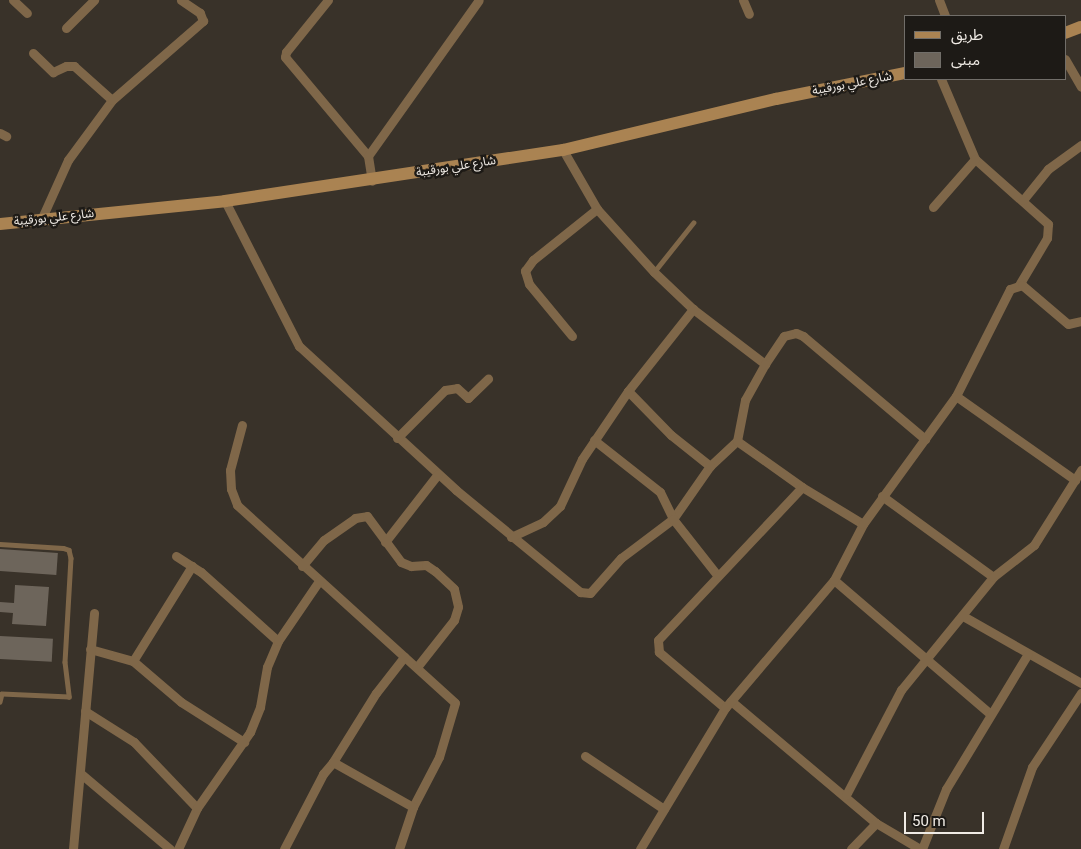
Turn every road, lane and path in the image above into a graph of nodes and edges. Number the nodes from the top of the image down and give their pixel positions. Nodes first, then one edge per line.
1 (13, 0) edge
2 (94, 0) edge
3 (181, 0) edge
4 (328, 0) edge
5 (479, 0) edge
6 (742, 0) edge
7 (939, 0) edge
8 (27, 13) dead end
9 (749, 14) dead end
10 (945, 15) edge
11 (1081, 27) edge
12 (66, 28) dead end
13 (1066, 33) edge
14 (32, 53) dead end
15 (1066, 61) edge
16 (904, 73) edge
17 (941, 80) edge
18 (1081, 87) edge
19 (112, 100) junction
20 (1081, 146) edge
21 (563, 150) junction
22 (368, 156) junction
23 (976, 159) junction
24 (372, 181) junction
25 (1023, 200) junction
26 (225, 201) junction
27 (933, 207) dead end
28 (597, 209) junction
29 (41, 220) junction
30 (693, 223) dead end
31 (0, 224) edge
32 (654, 272) junction
33 (1019, 285) junction
34 (693, 309) junction
35 (1081, 321) edge
36 (572, 336) dead end
37 (765, 364) junction
38 (488, 379) dead end
39 (628, 391) junction
40 (956, 396) junction
41 (242, 425) dead end
42 (397, 438) junction
43 (925, 439) junction
44 (594, 440) junction
45 (737, 441) junction
46 (710, 466) junction
47 (1081, 470) edge
48 (438, 474) junction
49 (1075, 480) junction
50 (802, 487) junction
51 (882, 496) junction
52 (672, 518) junction
53 (863, 524) junction
54 (511, 537) junction
55 (385, 542) junction
56 (0, 544) edge
57 (176, 556) dead end
58 (192, 566) junction
59 (302, 566) junction
60 (717, 575) junction
61 (993, 577) junction
62 (319, 580) junction
63 (834, 580) junction
64 (94, 613) dead end
65 (963, 616) junction
66 (278, 641) junction
67 (90, 649) junction
68 (1028, 655) junction
69 (404, 658) junction
70 (927, 660) junction
71 (133, 661) junction
72 (417, 667) junction
73 (1081, 683) edge
74 (1081, 693) edge
75 (0, 702) edge
76 (728, 704) junction
77 (85, 711) junction
78 (989, 713) junction
79 (244, 742) junction
80 (585, 756) dead end
81 (334, 762) junction
82 (80, 773) junction
83 (846, 794) junction
84 (413, 807) junction
85 (197, 808) junction
86 (664, 809) junction
87 (876, 823) junction
88 (73, 849) edge
89 (170, 849) edge
90 (178, 849) edge
91 (284, 849) edge
92 (399, 849) edge
93 (640, 849) edge
94 (851, 849) edge
95 (921, 849) edge
96 (1004, 849) edge

1 - 8 street
2 - 12 street
3 - 19 street
4 - 22 street
5 - 22 street
6 - 9 street
7 - 10 street
11 - 13 main road
14 - 19 street
15 - 18 street
16 - 21 main road, شارع علي بورقيبة
17 - 23 street
19 - 29 street
20 - 25 street
21 - 24 main road, شارع علي بورقيبة
21 - 28 street
22 - 24 street
23 - 25 street
23 - 27 street
24 - 26 main road, شارع علي بورقيبة
25 - 33 street
26 - 29 main road, شارع علي بورقيبة
26 - 42 street
28 - 32 street
28 - 36 street
29 - 31 main road, شارع علي بورقيبة
30 - 32 lane
32 - 34 street
33 - 35 street
33 - 40 street
34 - 37 street
34 - 39 street
37 - 43 street
37 - 45 street
38 - 42 street
39 - 44 street
39 - 46 street
40 - 43 street
40 - 49 street
41 - 59 street
42 - 48 street
43 - 51 street
44 - 52 street
44 - 54 street
45 - 46 street
45 - 50 street
46 - 52 street
47 - 49 street
48 - 54 street
48 - 55 street
49 - 61 street
50 - 53 street
50 - 60 street
51 - 53 street
51 - 61 street
52 - 54 street
52 - 60 street
53 - 63 street
55 - 59 street
55 - 72 street
56 - 75 lane
57 - 58 street
58 - 66 street
58 - 71 street
59 - 62 street
60 - 76 street
61 - 65 street
62 - 66 street
62 - 69 street
63 - 70 street
63 - 76 street
64 - 67 street
65 - 68 street
65 - 70 street
66 - 79 street
67 - 71 street
67 - 77 street
68 - 73 street
68 - 78 street
69 - 72 street
69 - 81 street
70 - 78 street
70 - 83 street
71 - 79 street
72 - 84 street
74 - 96 street
76 - 83 street
76 - 86 street
77 - 82 street
77 - 85 street
78 - 95 street
79 - 85 street
80 - 86 street
81 - 84 street
81 - 91 street
82 - 88 street
82 - 89 street
83 - 87 street
84 - 92 street
85 - 90 street
86 - 93 street
87 - 94 street
87 - 95 street

